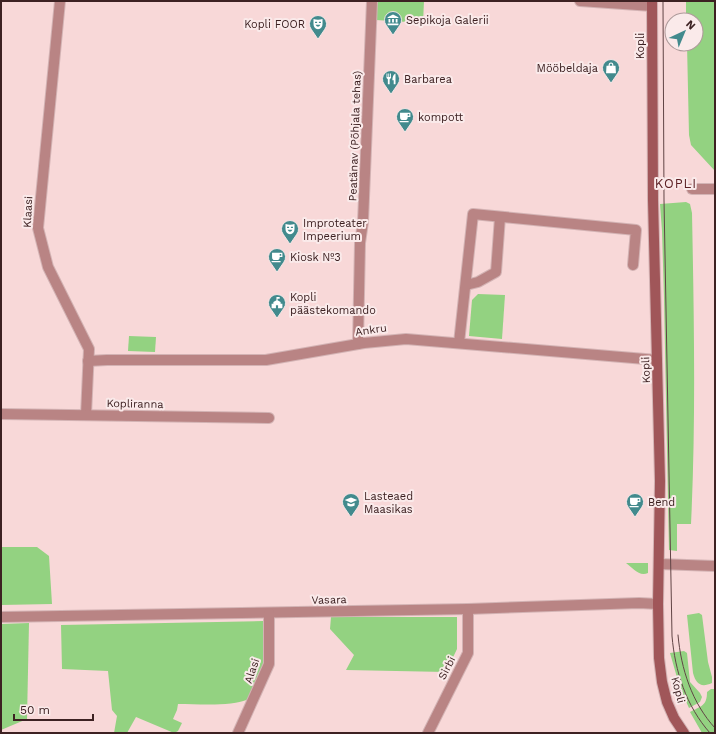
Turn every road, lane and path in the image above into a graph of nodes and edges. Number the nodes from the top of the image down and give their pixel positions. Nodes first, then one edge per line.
1 (60, 1) edge
2 (372, 1) edge
3 (580, 1) edge
4 (652, 3) edge
5 (692, 189) dead end
6 (715, 189) edge
7 (500, 217) junction
8 (633, 265) dead end
9 (466, 285) junction
10 (459, 343) junction
11 (358, 344) junction
12 (657, 360) junction
13 (88, 362) junction
14 (1, 414) edge
15 (86, 415) junction
16 (269, 418) dead end
17 (659, 564) junction
18 (715, 566) edge
19 (658, 604) junction
20 (468, 609) junction
21 (269, 613) junction
22 (1, 617) edge
23 (238, 733) edge
24 (428, 733) edge
25 (684, 733) edge

1 - 13 street, Klaasi
2 - 11 street, Peatänav (Põhjala tehas)
3 - 4 street
4 - 12 street, Kopli
5 - 6 street
7 - 8 street
7 - 9 street
7 - 9 street
9 - 10 street
10 - 11 street, Ankru
10 - 12 street, Ankru
11 - 13 street, Ankru
12 - 17 street, Kopli
13 - 15 street, Klaasi
14 - 15 street, Kopliranna
15 - 16 street, Kopliranna
17 - 18 street
17 - 19 street, Kopli
19 - 20 street, Vasara
19 - 25 street, Kopli
20 - 21 street, Vasara
20 - 24 street, Sirbi
21 - 22 street, Vasara
21 - 23 street, Alasi

